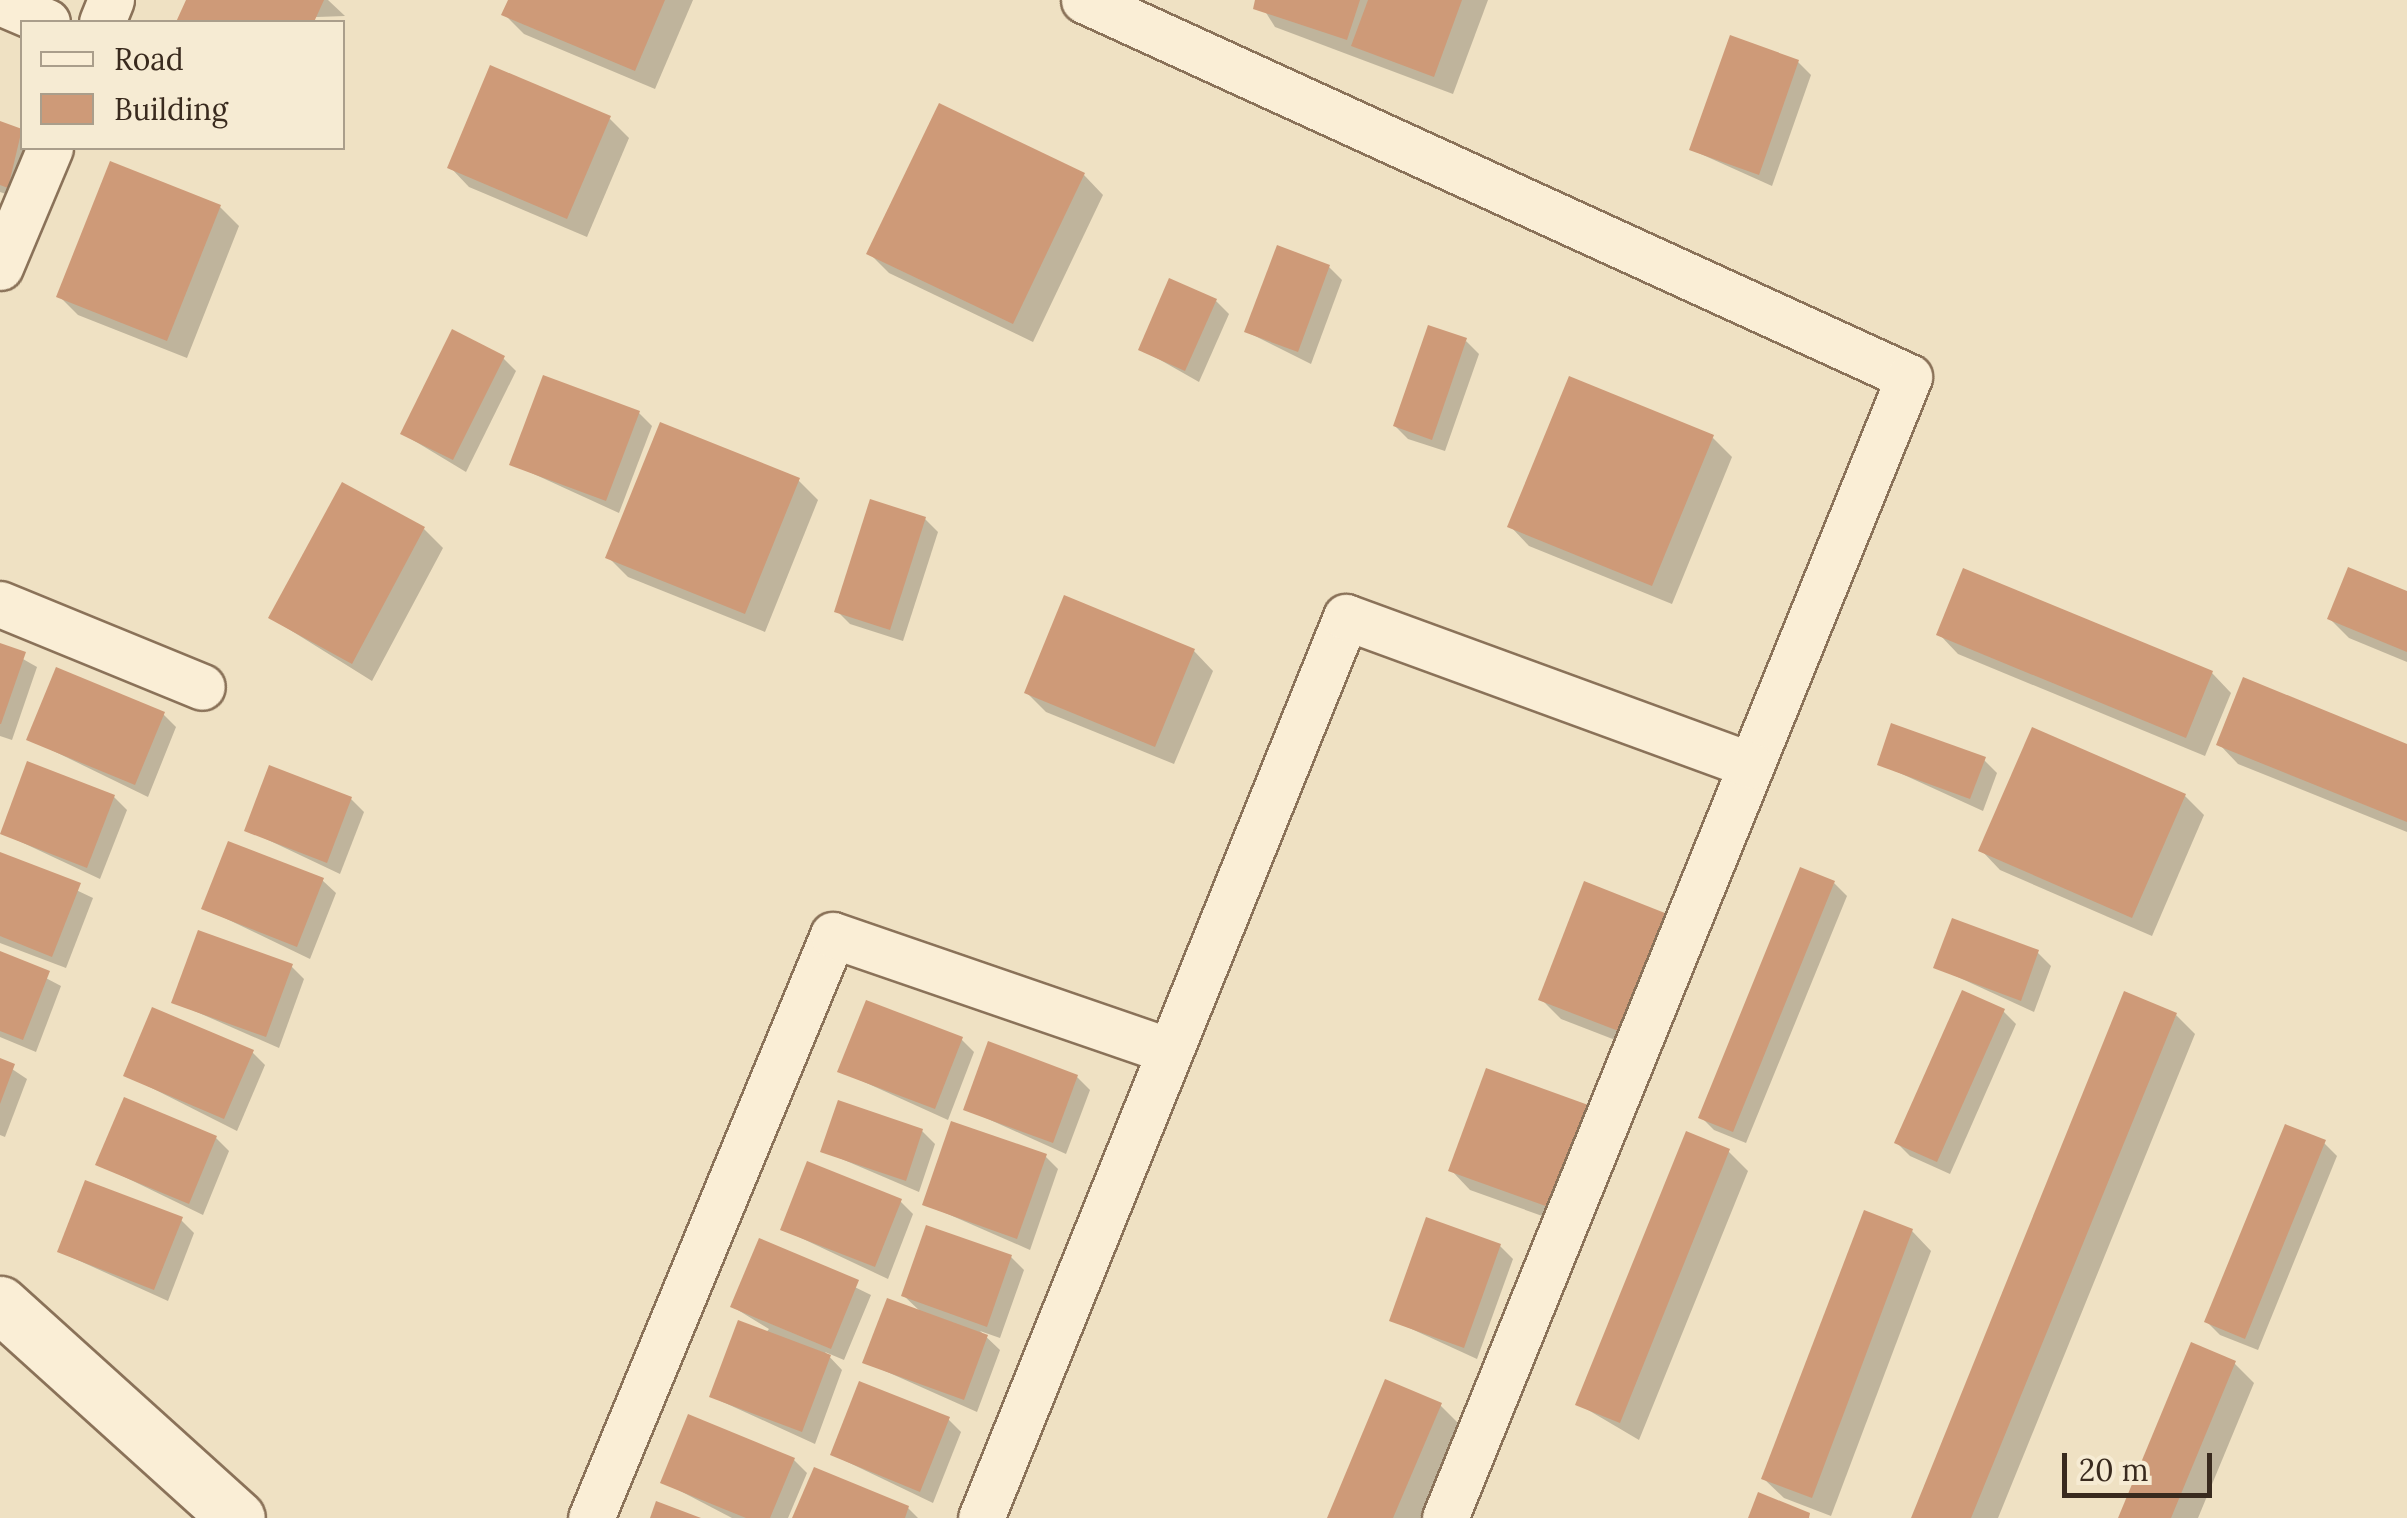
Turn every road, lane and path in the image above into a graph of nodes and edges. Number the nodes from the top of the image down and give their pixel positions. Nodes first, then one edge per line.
1 (1084, 0) edge
2 (0, 2) edge
3 (42, 20) edge
4 (49, 150) edge
5 (0, 268) edge
6 (0, 604) edge
7 (202, 687) dead end
8 (1751, 765) junction
9 (1170, 1051) junction
10 (0, 1304) edge
11 (236, 1518) edge
12 (592, 1518) edge
13 (982, 1518) edge
14 (1446, 1518) edge

1 - 8 street
2 - 3 street
4 - 5 street
6 - 7 street
8 - 9 street
8 - 14 street
9 - 12 street
9 - 13 street
10 - 11 street

